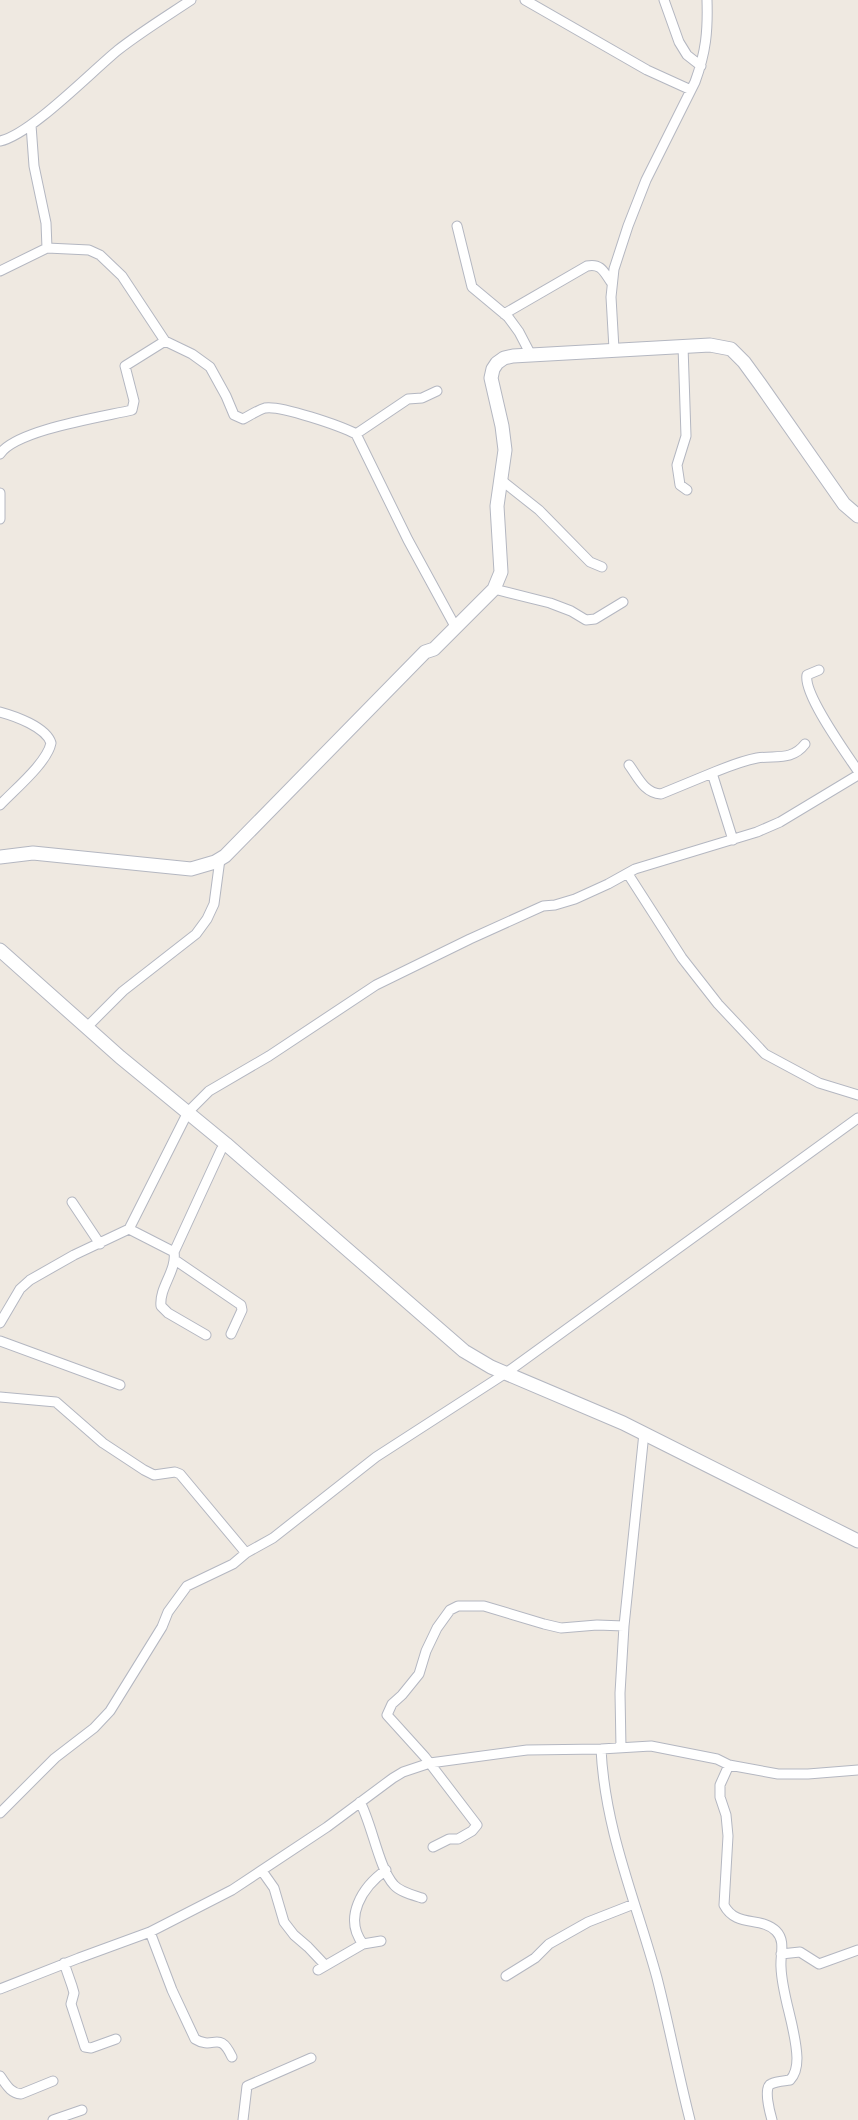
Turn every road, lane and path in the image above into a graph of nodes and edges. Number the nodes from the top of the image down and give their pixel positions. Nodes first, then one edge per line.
1 (191, 0) edge
2 (525, 0) edge
3 (664, 0) edge
4 (707, 0) edge
5 (701, 66) junction
6 (691, 90) junction
7 (31, 125) junction
8 (0, 141) edge
9 (457, 226) dead end
10 (47, 248) junction
11 (0, 271) edge
12 (611, 282) junction
13 (504, 314) junction
14 (166, 341) junction
15 (683, 346) junction
16 (614, 349) junction
17 (530, 355) junction
18 (437, 391) dead end
19 (356, 434) junction
20 (0, 454) edge
21 (501, 480) junction
22 (687, 490) dead end
23 (0, 493) edge
24 (858, 516) edge
25 (0, 519) edge
26 (602, 567) dead end
27 (494, 588) junction
28 (623, 602) dead end
29 (456, 628) junction
30 (819, 670) dead end
31 (0, 712) edge
32 (806, 744) dead end
33 (629, 765) dead end
34 (858, 771) edge
35 (712, 773) junction
36 (858, 775) edge
37 (0, 805) edge
38 (733, 840) junction
39 (0, 857) edge
40 (220, 859) junction
41 (628, 874) junction
42 (0, 950) edge
43 (87, 1027) junction
44 (858, 1096) edge
45 (188, 1112) junction
46 (858, 1118) edge
47 (226, 1144) junction
48 (72, 1202) dead end
49 (129, 1229) junction
50 (100, 1244) junction
51 (175, 1256) junction
52 (0, 1323) edge
53 (231, 1334) dead end
54 (206, 1335) dead end
55 (0, 1341) edge
56 (506, 1373) junction
57 (120, 1385) dead end
58 (0, 1397) edge
59 (644, 1433) junction
60 (858, 1541) edge
61 (246, 1553) junction
62 (624, 1626) junction
63 (621, 1748) junction
64 (601, 1750) junction
65 (430, 1764) junction
66 (729, 1765) junction
67 (858, 1770) edge
68 (360, 1802) junction
69 (0, 1812) edge
70 (433, 1847) dead end
71 (386, 1870) junction
72 (262, 1871) junction
73 (422, 1898) dead end
74 (634, 1904) junction
75 (150, 1932) junction
76 (381, 1941) dead end
77 (363, 1944) junction
78 (858, 1950) edge
79 (781, 1954) junction
80 (64, 1963) junction
81 (506, 1976) dead end
82 (0, 1989) edge
83 (116, 2039) dead end
84 (232, 2057) dead end
85 (311, 2058) dead end
86 (0, 2076) edge
87 (53, 2081) dead end
88 (82, 2110) dead end
89 (53, 2120) edge
90 (243, 2120) edge
91 (690, 2120) edge
92 (772, 2120) edge

1 - 7 street
2 - 6 street
3 - 5 street
4 - 5 street
5 - 6 street
6 - 12 street
7 - 8 street
7 - 10 street
9 - 13 street
10 - 11 street
10 - 14 street
12 - 13 street
12 - 16 street
13 - 17 street
14 - 19 street
14 - 20 street
15 - 16 street
15 - 22 street
15 - 24 street
16 - 17 street
17 - 21 street
18 - 19 street
19 - 29 street
21 - 26 street
21 - 27 street
23 - 25 street
27 - 28 street
27 - 29 street
29 - 40 street
30 - 34 street
31 - 37 street
32 - 35 street
33 - 35 street
35 - 38 street
36 - 38 street
38 - 41 street
39 - 40 street
40 - 43 street
41 - 44 street
41 - 45 street
42 - 43 street
43 - 45 street
45 - 47 street
45 - 49 street
46 - 56 street
47 - 51 street
47 - 56 street
48 - 50 street
49 - 50 street
49 - 51 street
50 - 52 street
51 - 53 street
51 - 54 street
55 - 57 street
56 - 59 street
56 - 61 street
58 - 61 street
59 - 60 street
59 - 62 street
61 - 69 street
62 - 63 street
62 - 65 street
63 - 64 street
63 - 66 street
64 - 65 street
64 - 74 street
65 - 68 street
65 - 70 street
66 - 67 street
66 - 79 street
68 - 71 street
68 - 72 street
71 - 73 street
71 - 77 street
72 - 75 street
72 - 77 street
74 - 81 street
74 - 91 street
75 - 80 street
75 - 84 street
76 - 77 street
78 - 79 street
79 - 92 street
80 - 82 street
80 - 83 street
85 - 90 street
86 - 87 street
88 - 89 street

